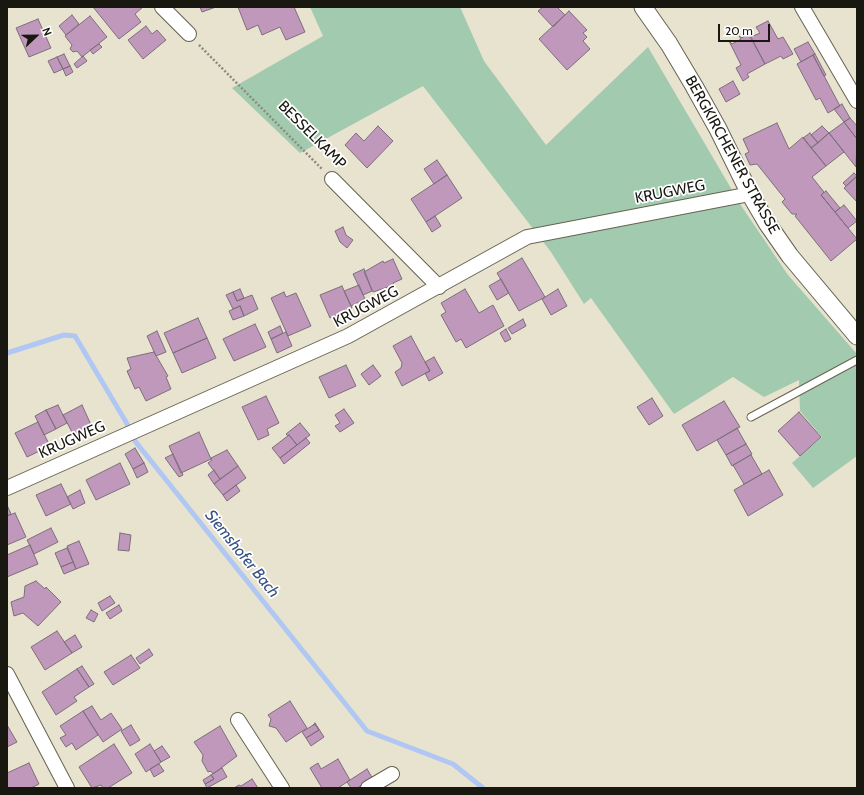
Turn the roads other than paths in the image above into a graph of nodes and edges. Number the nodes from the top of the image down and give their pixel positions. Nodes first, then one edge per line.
1 (162, 7) edge
2 (643, 7) edge
3 (802, 7) edge
4 (189, 34) road end
5 (857, 101) edge
6 (332, 179) road end
7 (750, 194) junction
8 (439, 287) junction
9 (857, 336) edge
10 (857, 360) edge
11 (752, 417) dead end
12 (7, 488) edge
13 (7, 674) edge
14 (238, 720) dead end
15 (392, 774) dead end
16 (67, 788) edge
17 (282, 788) edge
18 (368, 788) edge

1 - 4 street
2 - 7 street, BERGKIRCHENER STRASSE
3 - 5 street
6 - 8 street, BESSELKAMP
7 - 8 street, KRUGWEG
7 - 9 street, BERGKIRCHENER STRASSE
8 - 12 street, KRUGWEG
10 - 11 lane
13 - 16 street
14 - 17 street
15 - 18 street

